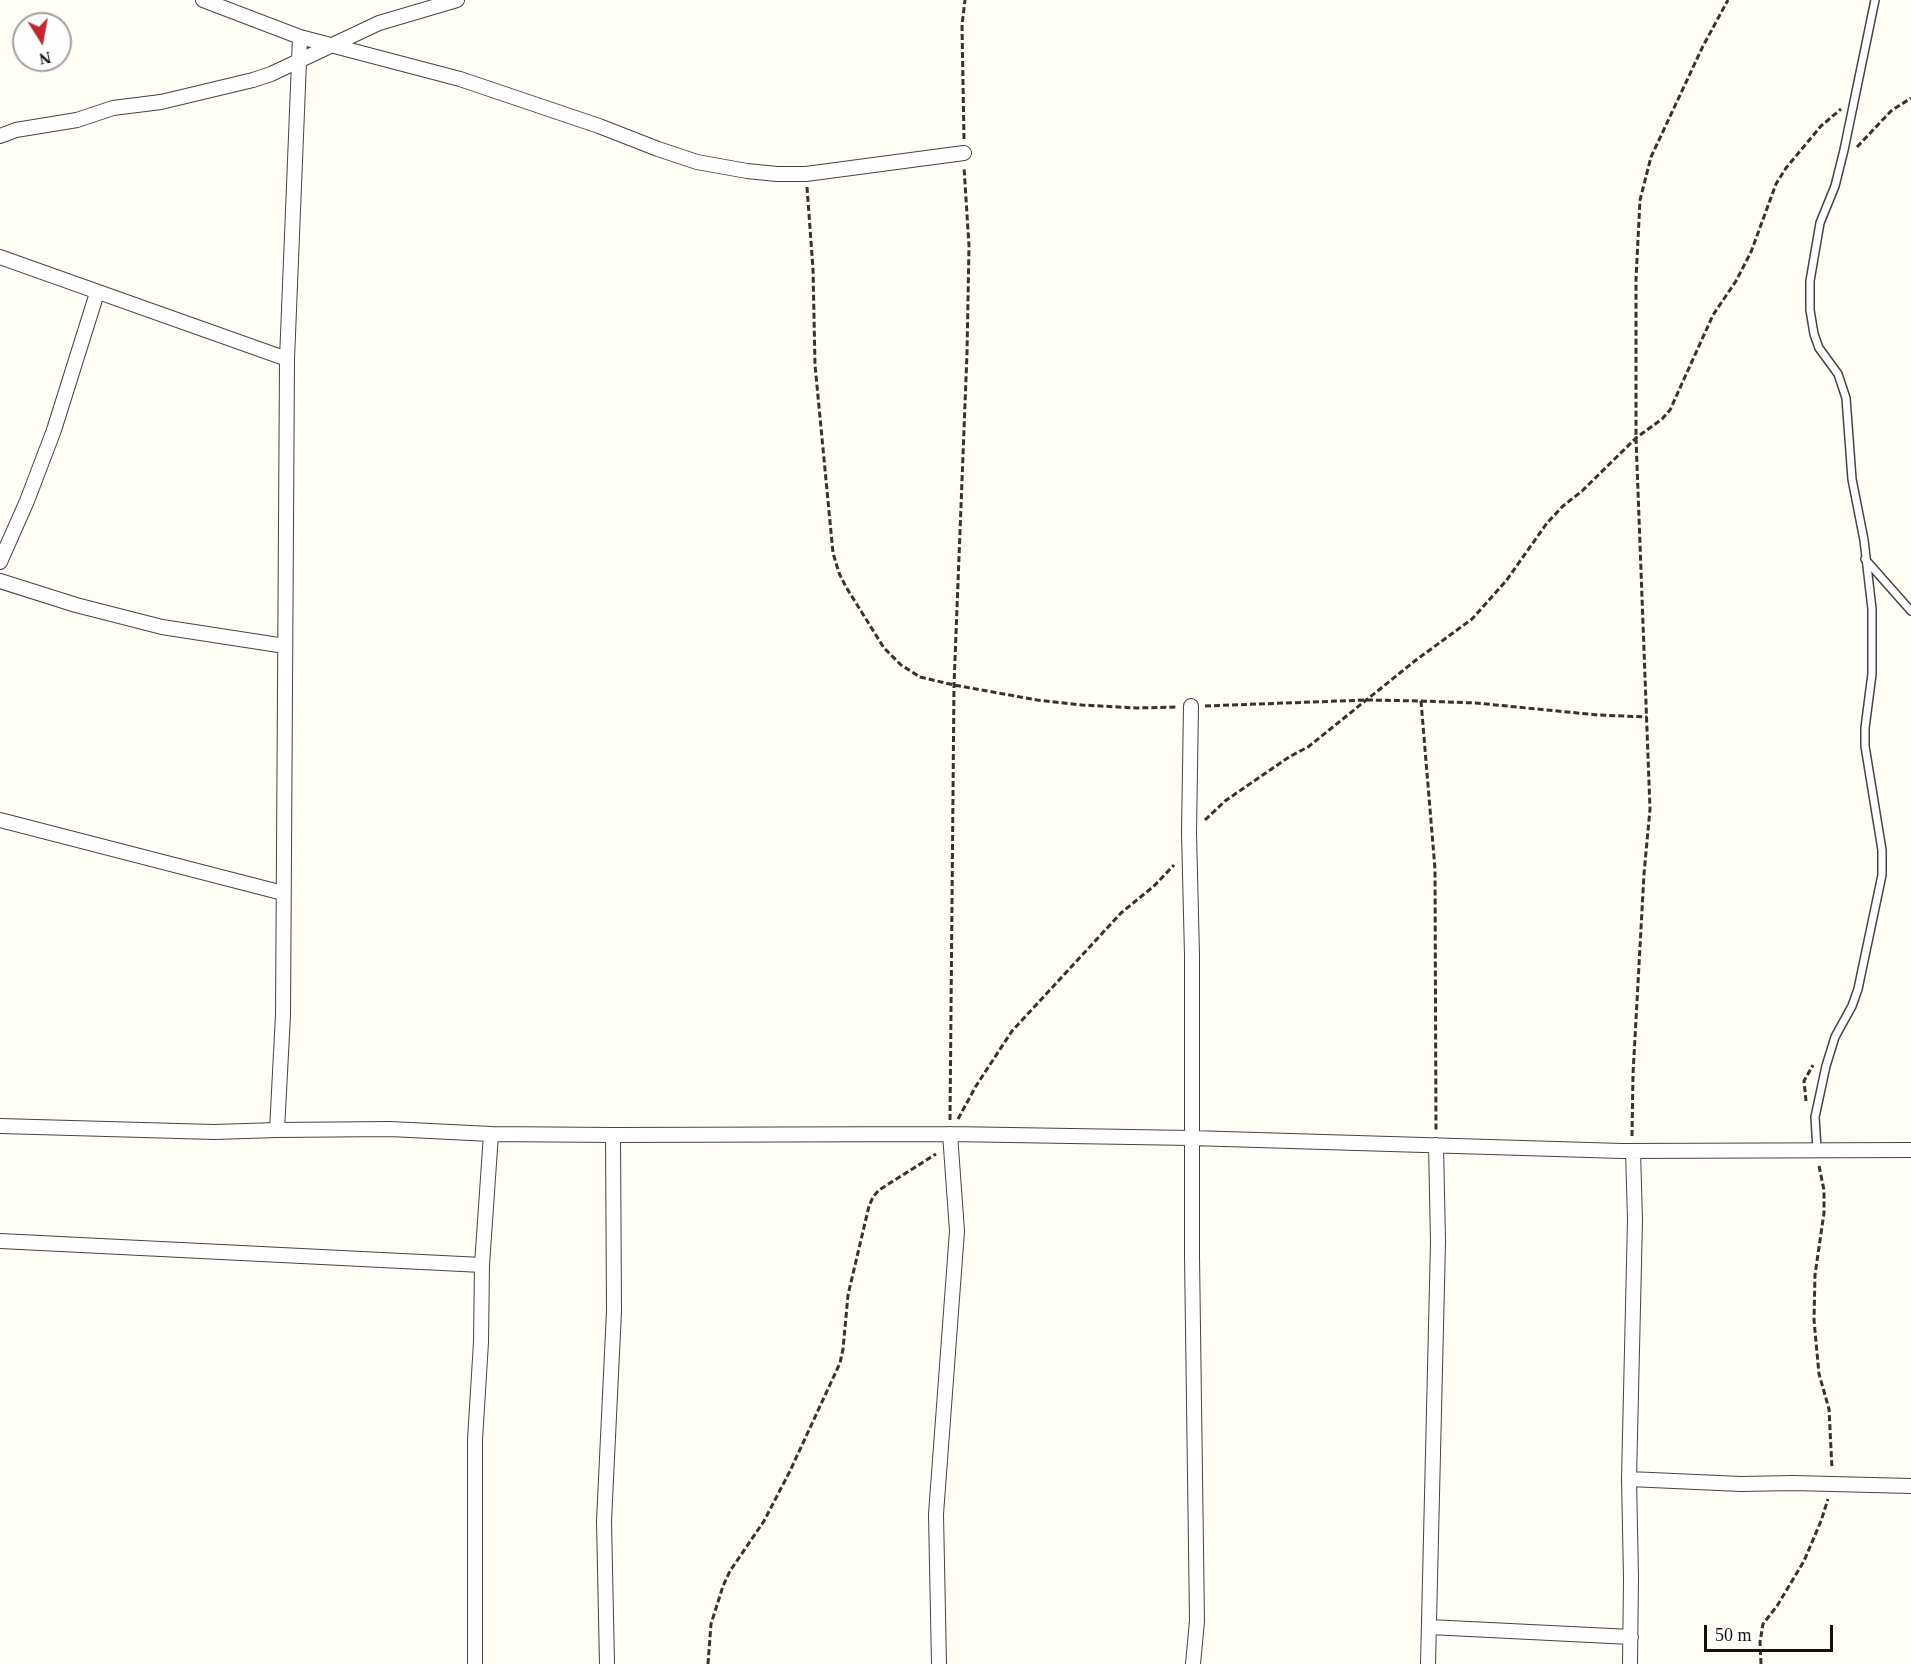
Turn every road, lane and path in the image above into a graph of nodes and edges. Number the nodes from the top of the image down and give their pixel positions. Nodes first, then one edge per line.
1 (203, 0) edge
2 (457, 0) edge
3 (966, 0) edge
4 (1728, 0) edge
5 (1875, 0) edge
6 (300, 37) junction
7 (332, 45) junction
8 (299, 60) junction
9 (1855, 96) junction
10 (1911, 98) edge
11 (0, 136) edge
12 (964, 153) junction
13 (1839, 166) junction
14 (806, 174) junction
15 (0, 257) edge
16 (97, 292) junction
17 (287, 359) junction
18 (1636, 438) junction
19 (1865, 558) junction
20 (0, 562) edge
21 (0, 581) edge
22 (1911, 611) edge
23 (285, 646) junction
24 (954, 685) junction
25 (1367, 700) junction
26 (1422, 701) junction
27 (1191, 706) junction
28 (1647, 717) junction
29 (0, 820) edge
30 (1189, 844) junction
31 (283, 893) junction
32 (0, 1126) edge
33 (277, 1130) junction
34 (491, 1134) junction
35 (950, 1134) junction
36 (613, 1135) junction
37 (1191, 1138) junction
38 (1436, 1145) junction
39 (1817, 1149) junction
40 (1911, 1150) edge
41 (1633, 1151) junction
42 (0, 1241) edge
43 (482, 1265) junction
44 (1629, 1479) junction
45 (1830, 1484) junction
46 (1911, 1486) edge
47 (1430, 1627) junction
48 (1631, 1637) junction
49 (475, 1664) edge
50 (607, 1664) edge
51 (708, 1664) edge
52 (939, 1664) edge
53 (1193, 1664) edge
54 (1428, 1664) edge
55 (1630, 1664) edge
56 (1761, 1664) edge

1 - 6 street
2 - 7 street
3 - 12 path
4 - 18 path
5 - 9 lane
6 - 7 street
6 - 8 street
7 - 8 street
7 - 14 street
8 - 11 street
8 - 17 street
9 - 13 lane
9 - 18 path
10 - 13 path
12 - 14 street
12 - 24 path
13 - 19 lane
14 - 24 path
15 - 16 street
16 - 17 street
16 - 20 street
17 - 23 street
18 - 25 path
18 - 28 path
19 - 22 lane
19 - 39 lane
21 - 23 street
23 - 31 street
24 - 27 path
24 - 35 path
25 - 26 path
25 - 27 path
25 - 30 path
26 - 28 path
26 - 38 path
27 - 30 street
28 - 41 path
29 - 31 street
30 - 35 path
30 - 37 street
31 - 33 street
32 - 33 street
33 - 34 street
34 - 36 street
34 - 43 street
35 - 36 street
35 - 37 street
35 - 51 path
35 - 52 street
36 - 50 street
37 - 38 street
37 - 53 street
38 - 41 street
38 - 47 street
39 - 40 street
39 - 41 street
39 - 45 path
41 - 44 street
42 - 43 street
43 - 49 street
44 - 45 street
44 - 48 street
45 - 46 street
45 - 56 path
47 - 48 street
47 - 54 street
48 - 55 street

